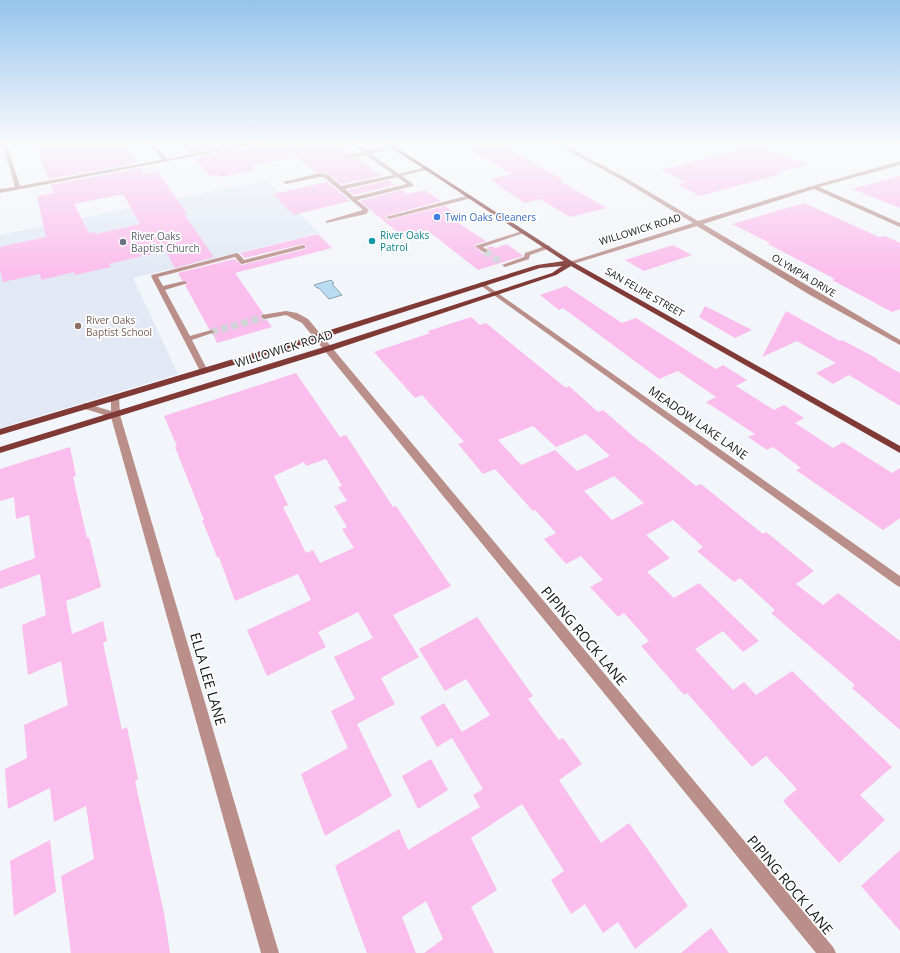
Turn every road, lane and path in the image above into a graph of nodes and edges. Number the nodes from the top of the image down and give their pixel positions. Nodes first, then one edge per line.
1 (26, 186) edge
2 (348, 186) edge
3 (405, 186) edge
4 (454, 186) edge
5 (637, 186) edge
6 (814, 187) joint
7 (18, 188) joint
8 (341, 188) joint
9 (0, 191) edge
10 (470, 197) junction
11 (353, 199) junction
12 (389, 217) dead end
13 (328, 222) dead end
14 (698, 223) junction
15 (900, 225) edge
16 (524, 232) junction
17 (303, 247) dead end
18 (548, 248) junction
19 (485, 251) dead end
20 (571, 263) junction
21 (516, 273) junction
22 (184, 283) dead end
23 (482, 284) junction
24 (161, 289) junction
25 (494, 294) junction
26 (265, 317) tunnel mouth
27 (211, 332) tunnel mouth
28 (317, 337) junction
29 (188, 339) junction
30 (900, 343) edge
31 (327, 349) junction
32 (204, 371) junction
33 (115, 398) junction
34 (84, 406) junction
35 (115, 414) junction
36 (0, 432) edge
37 (0, 450) edge
38 (900, 450) edge
39 (900, 582) edge
40 (270, 953) edge
41 (827, 953) edge

1 - 7 street
2 - 8 street
3 - 11 street
4 - 10 main road, SAN FELIPE STREET
5 - 14 street, OLYMPIA DRIVE
6 - 14 street, WILLOWICK ROAD
6 - 15 street
7 - 9 street
8 - 11 street
10 - 12 street
10 - 16 main road, SAN FELIPE STREET
11 - 13 street
14 - 20 street, WILLOWICK ROAD
14 - 30 street, OLYMPIA DRIVE
16 - 18 main road, SAN FELIPE STREET
16 - 19 street
17 - 24 street
18 - 20 main road, SAN FELIPE STREET
18 - 21 street
20 - 21 main road, WILLOWICK ROAD
20 - 25 main road, WILLOWICK ROAD
20 - 38 main road, SAN FELIPE STREET
21 - 23 main road, WILLOWICK ROAD
22 - 24 street
23 - 25 street, MEADOW LAKE LANE
23 - 28 main road, WILLOWICK ROAD
24 - 29 street
25 - 31 main road, WILLOWICK ROAD
25 - 39 street, MEADOW LAKE LANE
26 - 28 street, PIPING ROCK LANE
27 - 29 street
28 - 31 street, PIPING ROCK LANE
28 - 32 main road, WILLOWICK ROAD
29 - 32 street
31 - 35 main road, WILLOWICK ROAD
31 - 41 street, PIPING ROCK LANE
32 - 33 main road, WILLOWICK ROAD
33 - 34 main road, WILLOWICK ROAD
33 - 35 street, ELLA LEE LANE
34 - 35 street
34 - 36 main road, WILLOWICK ROAD
35 - 37 main road, WILLOWICK ROAD
35 - 40 street, ELLA LEE LANE

